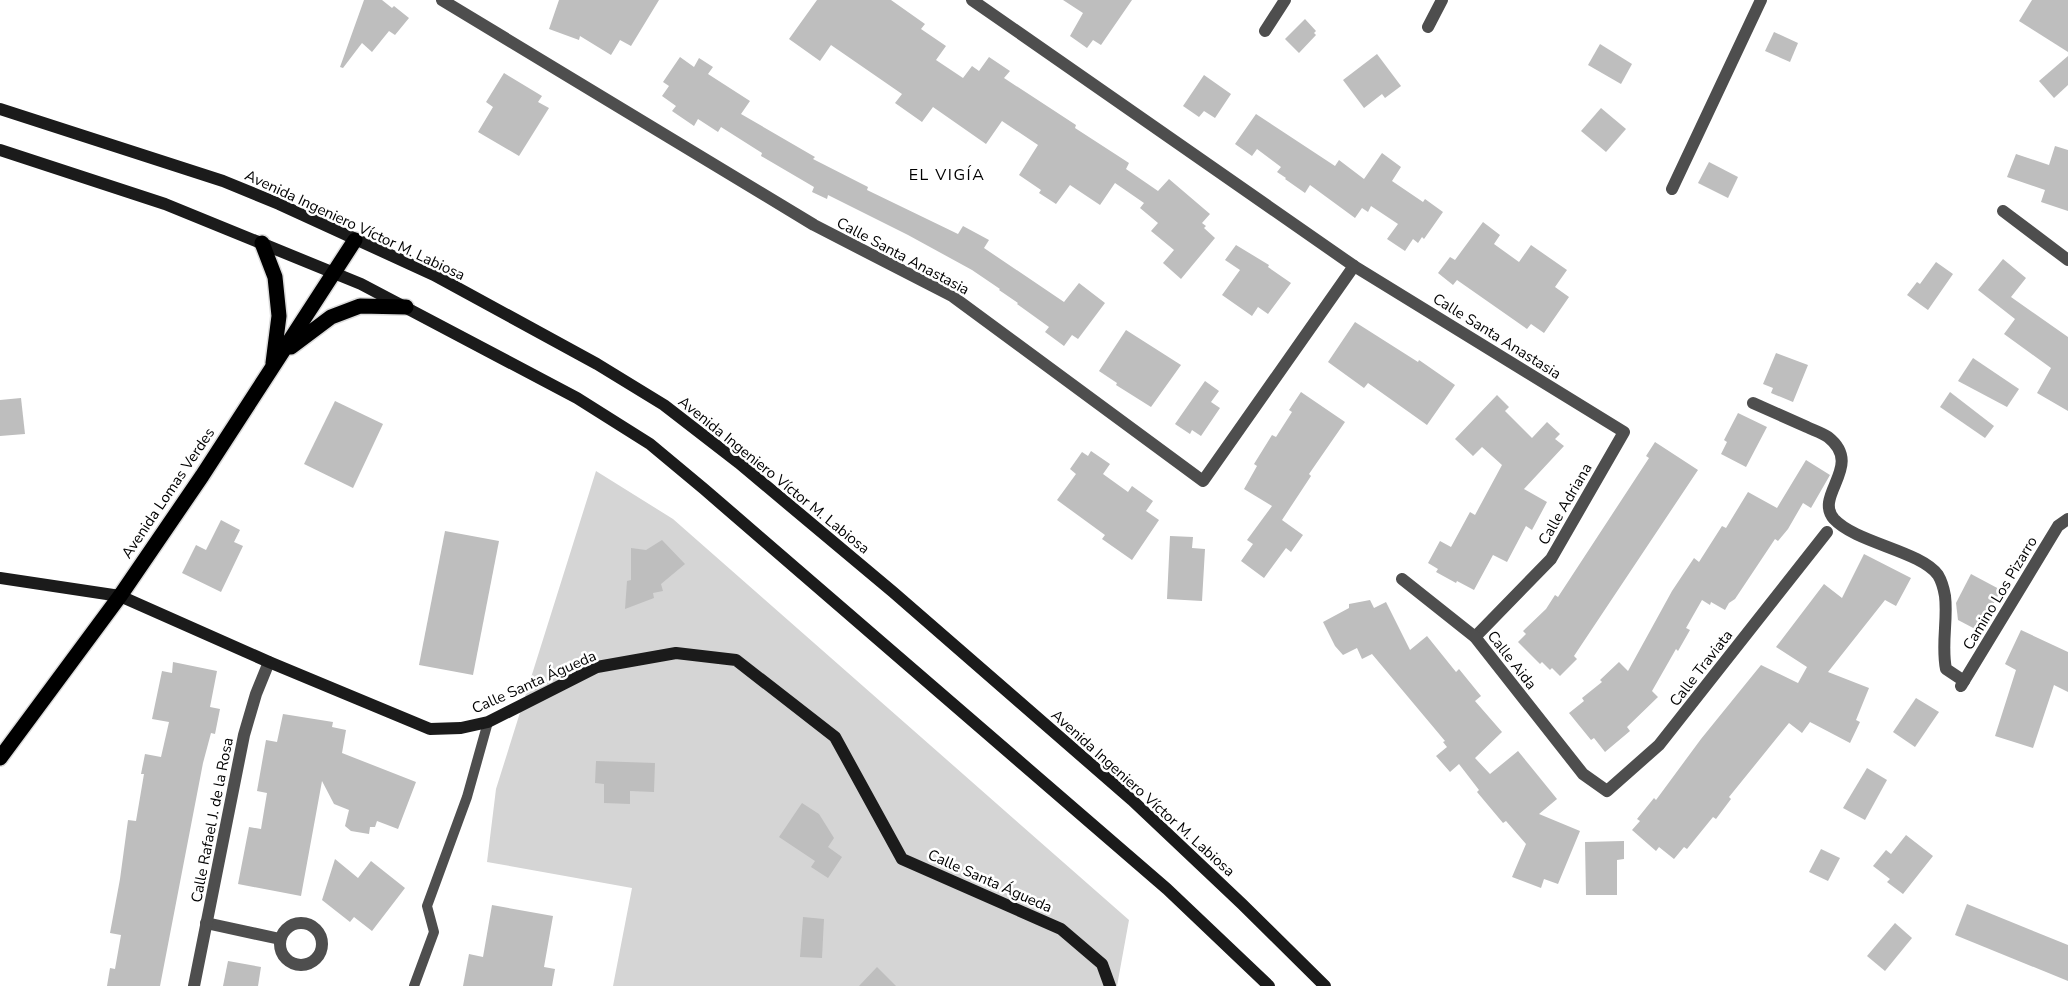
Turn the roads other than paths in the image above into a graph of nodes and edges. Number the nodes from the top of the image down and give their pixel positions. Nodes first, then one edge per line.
1 (442, 0) edge
2 (972, 0) edge
3 (1285, 0) edge
4 (1442, 0) edge
5 (1761, 0) edge
6 (1428, 27) dead end
7 (1265, 31) dead end
8 (0, 109) edge
9 (0, 150) edge
10 (1672, 189) dead end
11 (2003, 212) dead end
12 (355, 240) junction
13 (262, 243) junction
14 (2068, 260) edge
15 (1354, 266) junction
16 (335, 273) junction
17 (406, 307) junction
18 (281, 354) junction
19 (272, 368) junction
20 (1753, 403) dead end
21 (1624, 432) joint
22 (2068, 519) edge
23 (1827, 532) dead end
24 (0, 578) edge
25 (1402, 579) dead end
26 (120, 596) junction
27 (1475, 637) junction
28 (268, 662) junction
29 (488, 722) junction
30 (0, 758) edge
31 (1583, 774) joint
32 (206, 923) junction
33 (280, 939) dead end
34 (194, 986) edge
35 (414, 986) edge
36 (1110, 986) edge
37 (1269, 986) edge
38 (1325, 986) edge

1 - 15 street, Calle Santa Anastasia
2 - 15 street, Calle Santa Anastasia
3 - 7 street
4 - 6 street
5 - 10 street
8 - 12 main road, Avenida Ingeniero Víctor M. Labiosa
9 - 13 main road
11 - 14 street
12 - 16 main road, Avenida Lomas Verdes
12 - 38 main road, Avenida Ingeniero Víctor M. Labiosa
13 - 16 main road
13 - 19 main road
15 - 21 street, Calle Santa Anastasia
16 - 17 main road
16 - 18 main road, Avenida Lomas Verdes
17 - 18 main road
17 - 37 main road
18 - 19 main road, Avenida Lomas Verdes
19 - 26 main road, Avenida Lomas Verdes
20 - 22 street, Camino Los Pizarro
21 - 27 street, Calle Adriana
23 - 31 street, Calle Traviata
24 - 26 main road, Calle Santa Águeda
25 - 27 street, Calle Aida
26 - 28 main road, Calle Santa Águeda
26 - 30 main road, Avenida Lomas Verdes
27 - 31 street, Calle Aida
28 - 29 main road, Calle Santa Águeda
28 - 32 street, Calle Rafael J. de la Rosa
29 - 35 lane
29 - 36 main road, Calle Santa Águeda
32 - 33 street
32 - 34 street, Calle Rafael J. de la Rosa

